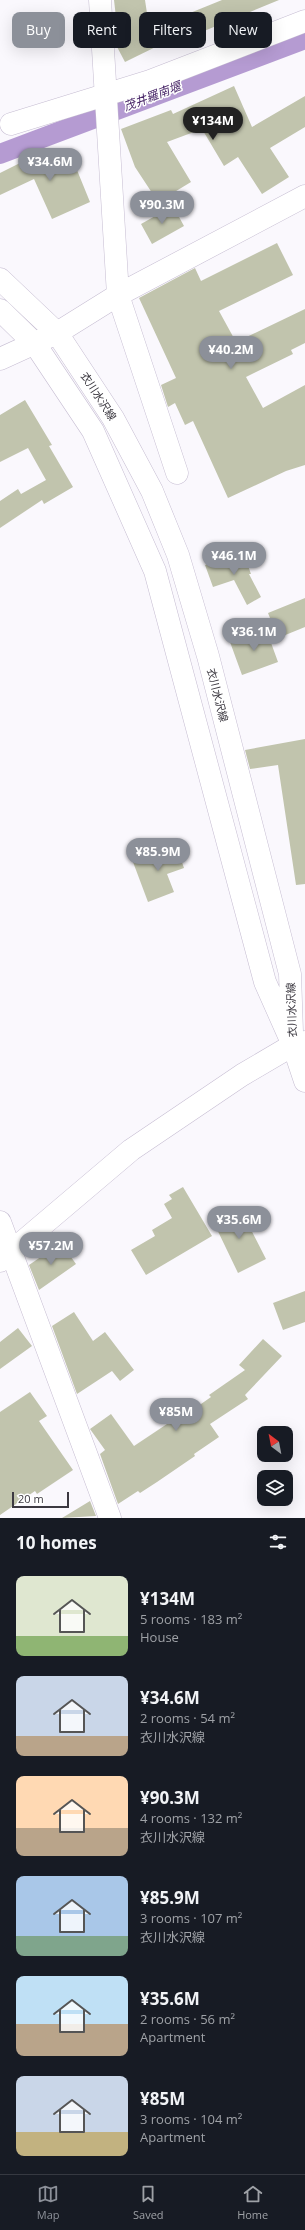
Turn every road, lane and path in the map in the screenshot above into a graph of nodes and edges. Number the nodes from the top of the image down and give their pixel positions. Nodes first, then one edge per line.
1 (100, 0) edge
2 (305, 21) edge
3 (106, 97) junction
4 (11, 124) dead end
5 (305, 196) edge
6 (0, 279) edge
7 (118, 295) junction
8 (0, 310) edge
9 (57, 333) junction
10 (34, 344) junction
11 (0, 359) edge
12 (177, 472) dead end
13 (299, 1043) edge
14 (305, 1081) edge
15 (0, 1222) edge
16 (6, 1257) edge
17 (110, 1518) edge

1 - 3 street
2 - 3 street
3 - 4 street
3 - 7 street
5 - 7 street
6 - 9 street, 衣川水沢線
7 - 9 street
7 - 12 street
8 - 10 street, 衣川水沢線
9 - 10 street
9 - 13 street, 衣川水沢線
10 - 11 street
10 - 13 street, 衣川水沢線
13 - 14 street, 衣川水沢線
13 - 16 street
15 - 16 street
16 - 17 street

